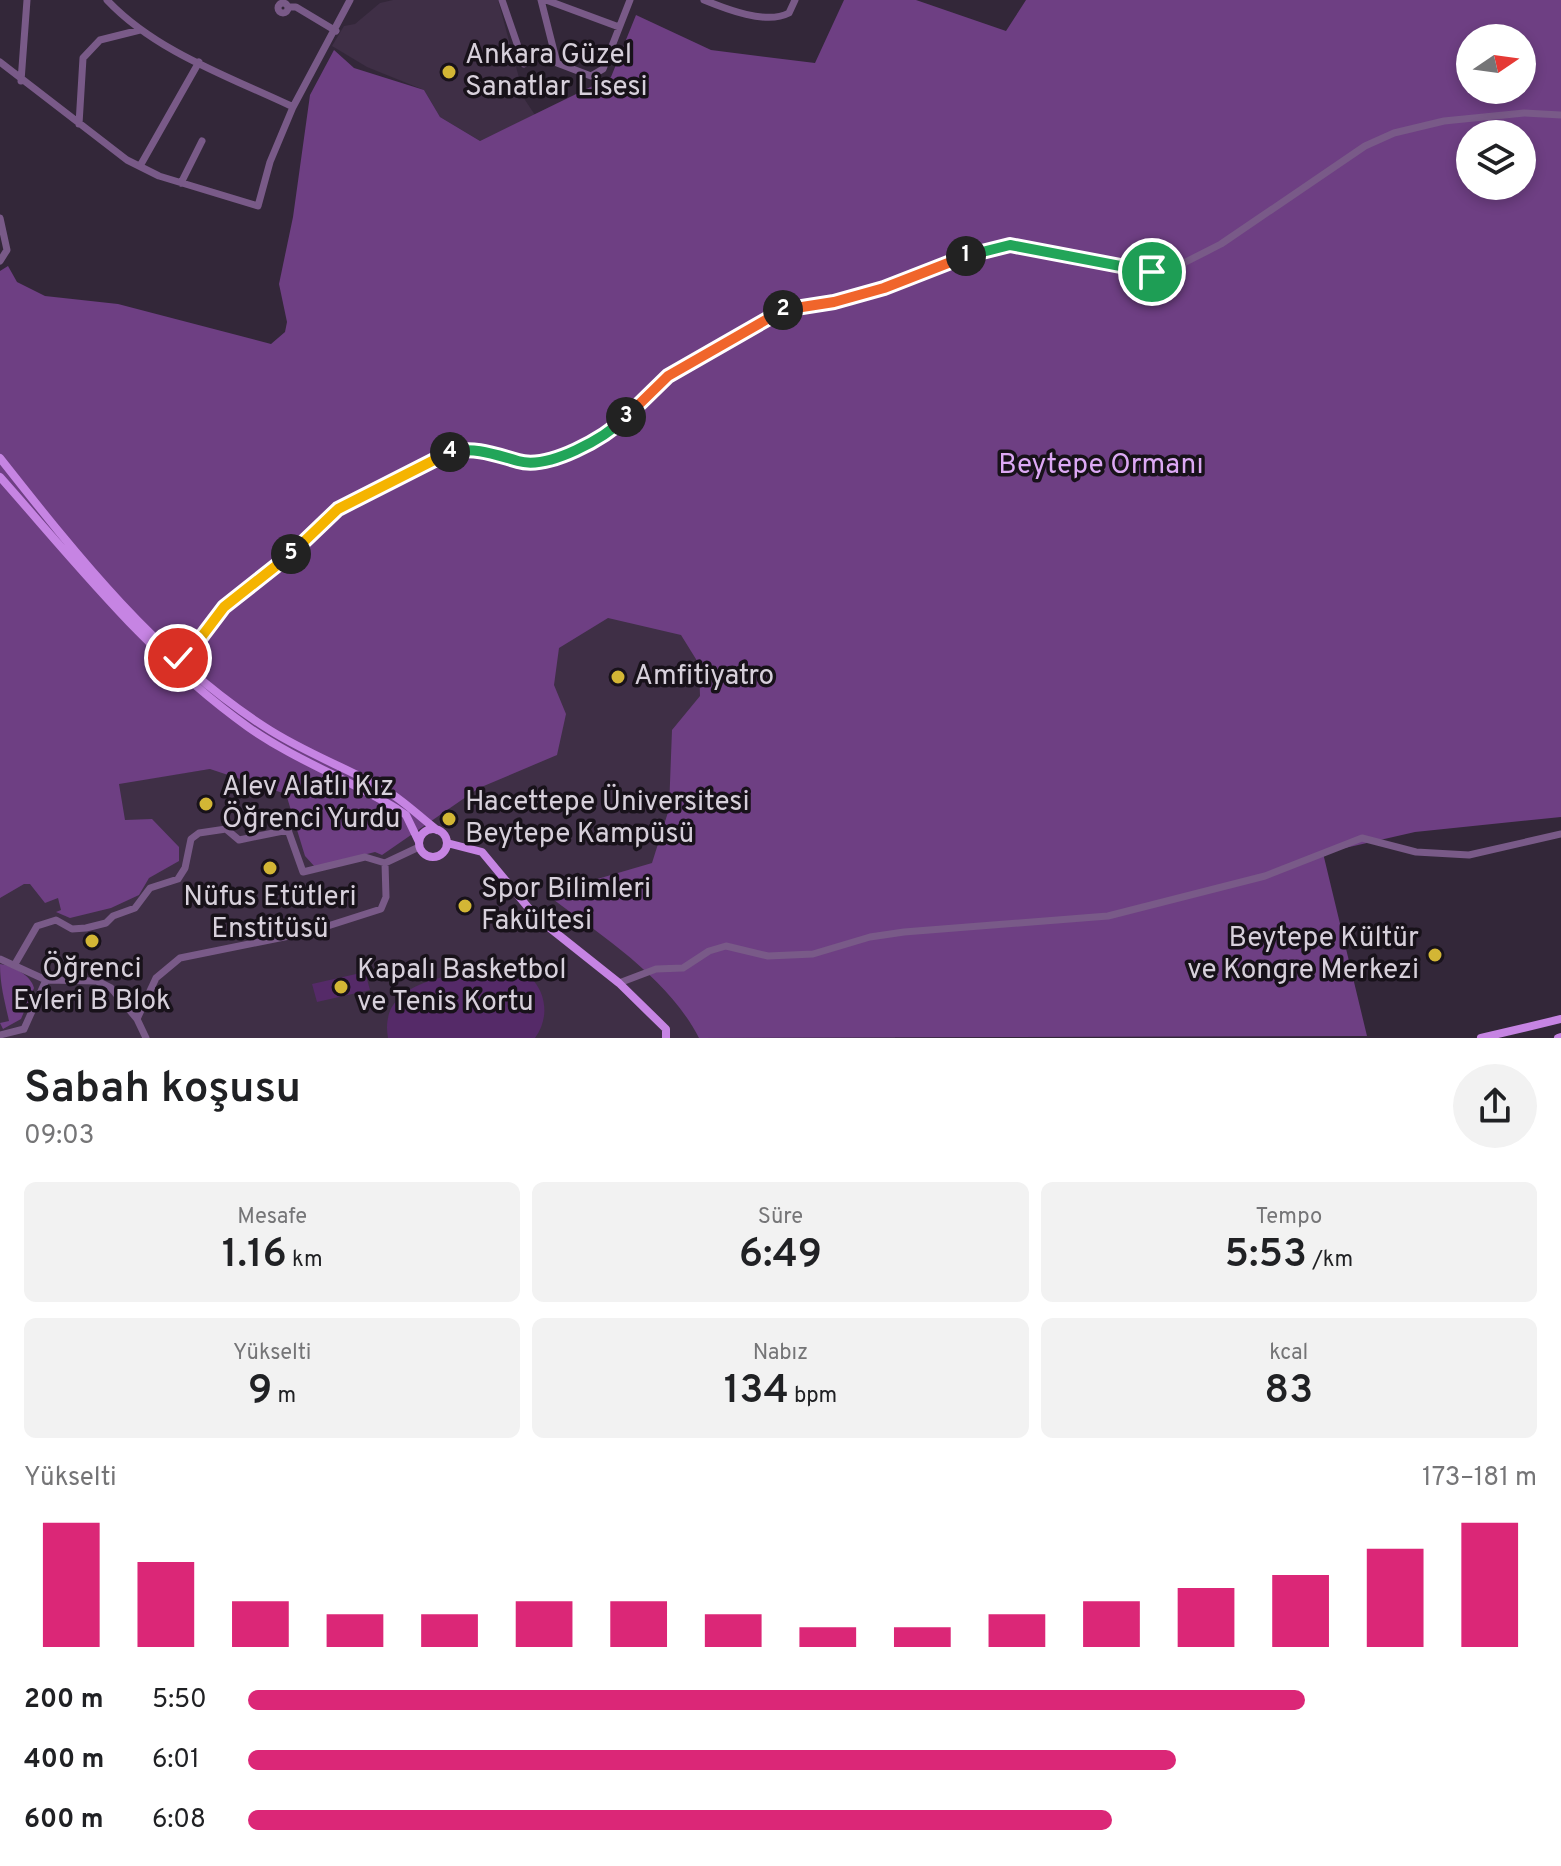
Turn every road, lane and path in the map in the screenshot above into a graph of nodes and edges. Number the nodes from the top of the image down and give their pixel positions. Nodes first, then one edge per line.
1 (27, 0) edge
2 (107, 0) edge
3 (350, 0) edge
4 (502, 0) edge
5 (543, 0) edge
6 (630, 0) edge
7 (704, 0) edge
8 (795, 0) edge
9 (288, 7) dead end
10 (619, 27) junction
11 (140, 30) junction
12 (336, 31) junction
13 (199, 62) junction
14 (1, 64) edge
15 (524, 64) dead end
16 (21, 81) junction
17 (293, 107) junction
18 (1561, 115) edge
19 (79, 124) junction
20 (202, 141) dead end
21 (140, 166) junction
22 (181, 183) junction
23 (0, 218) edge
24 (0, 261) edge
25 (0, 458) edge
26 (0, 477) edge
27 (190, 652) junction
28 (178, 658) junction
29 (186, 665) junction
30 (175, 669) junction
31 (437, 830) junction
32 (1561, 834) edge
33 (447, 843) junction
34 (419, 844) junction
35 (385, 863) junction
36 (0, 959) edge
37 (15, 964) junction
38 (46, 980) junction
39 (619, 983) junction
40 (137, 1019) junction
41 (1561, 1019) edge
42 (25, 1034) edge
43 (0, 1035) edge
44 (146, 1038) edge
45 (666, 1038) edge
46 (1481, 1038) edge

1 - 16 street
2 - 11 street
3 - 12 street
4 - 15 street
5 - 10 street
5 - 10 street
6 - 10 street
7 - 8 street
9 - 12 street
11 - 13 street
11 - 19 street
12 - 17 street
13 - 17 street
13 - 21 street
14 - 16 street
16 - 19 street
17 - 22 street
18 - 27 street
19 - 21 street
20 - 22 street
21 - 22 street
23 - 24 street
25 - 28 main road
26 - 30 main road
27 - 28 street
27 - 29 street
28 - 29 main road
28 - 30 street
29 - 30 street
29 - 31 main road
30 - 34 main road
31 - 33 main road
31 - 34 main road
32 - 39 street
33 - 34 main road
33 - 39 main road
34 - 35 street
35 - 37 street
35 - 40 street
36 - 37 street
37 - 38 street
38 - 40 street
38 - 42 street
39 - 45 main road
40 - 44 street
41 - 46 main road
42 - 43 street

